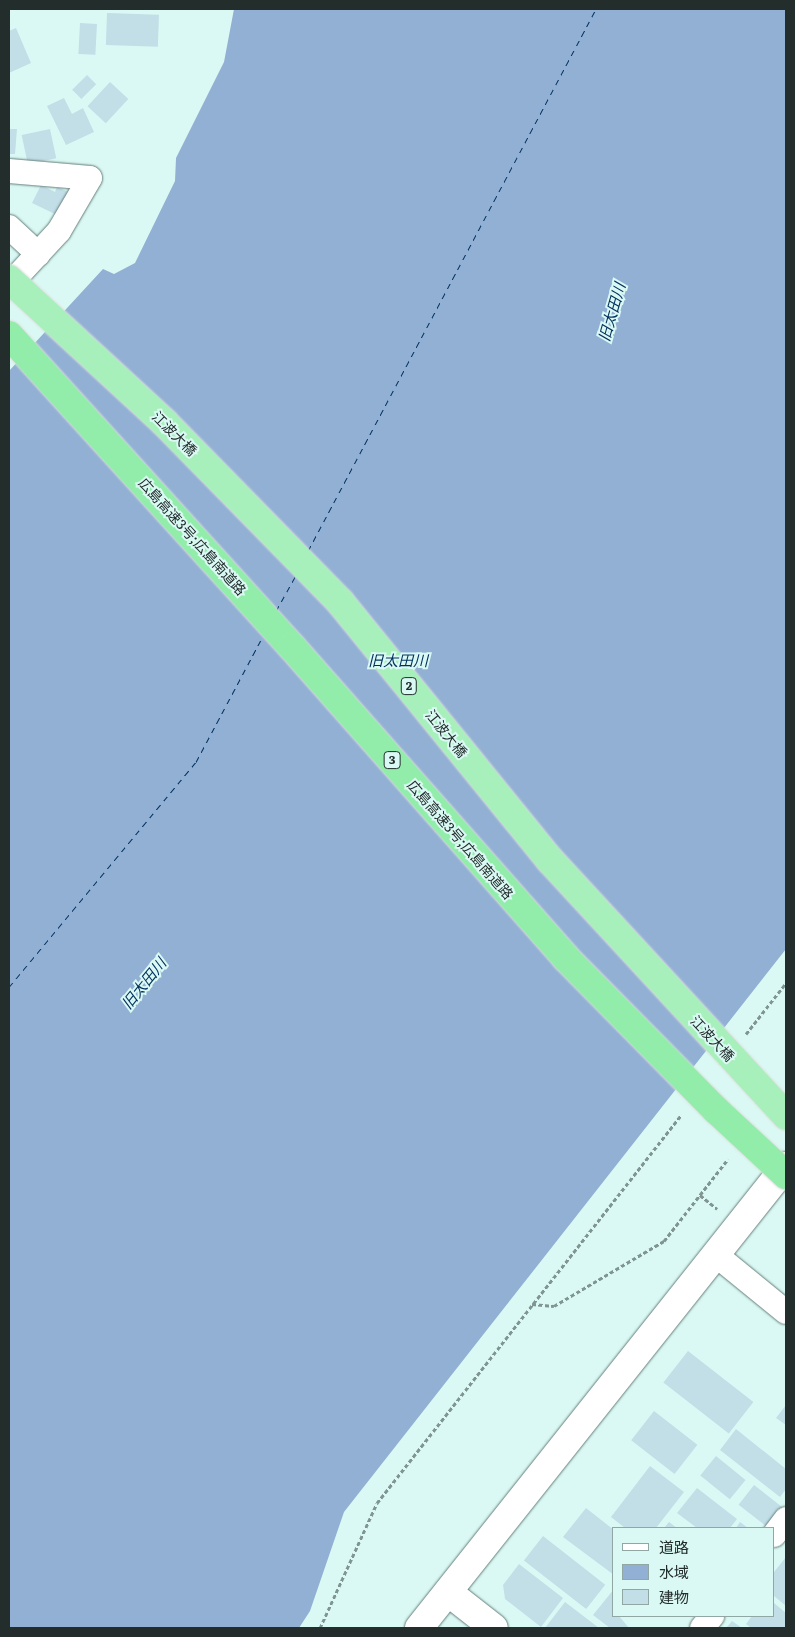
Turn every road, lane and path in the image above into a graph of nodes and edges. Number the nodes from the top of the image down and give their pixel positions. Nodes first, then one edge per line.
1 (9, 170) edge
2 (9, 227) edge
3 (38, 254) junction
4 (9, 279) edge
5 (9, 285) edge
6 (9, 335) edge
7 (786, 983) edge
8 (744, 1037) dead end
9 (683, 1113) dead end
10 (786, 1116) edge
11 (731, 1156) dead end
12 (786, 1166) edge
13 (786, 1175) edge
14 (700, 1195) junction
15 (718, 1209) dead end
16 (716, 1255) junction
17 (532, 1304) junction
18 (786, 1312) edge
19 (786, 1519) edge
20 (775, 1534) edge
21 (448, 1592) junction
22 (711, 1617) edge
23 (320, 1628) edge
24 (419, 1628) edge
25 (494, 1628) edge
26 (702, 1628) edge

1 - 3 street
2 - 3 street
3 - 5 street
4 - 10 highway, 江波大橋 / 2, bridge
6 - 13 highway, 広島高速3号;広島南道路 / 3, bridge
7 - 8 path
9 - 17 path
11 - 14 path
12 - 16 street
14 - 15 path
14 - 17 path
16 - 18 street
16 - 21 street
17 - 23 path
19 - 20 street
21 - 24 street
21 - 25 street
22 - 26 street

